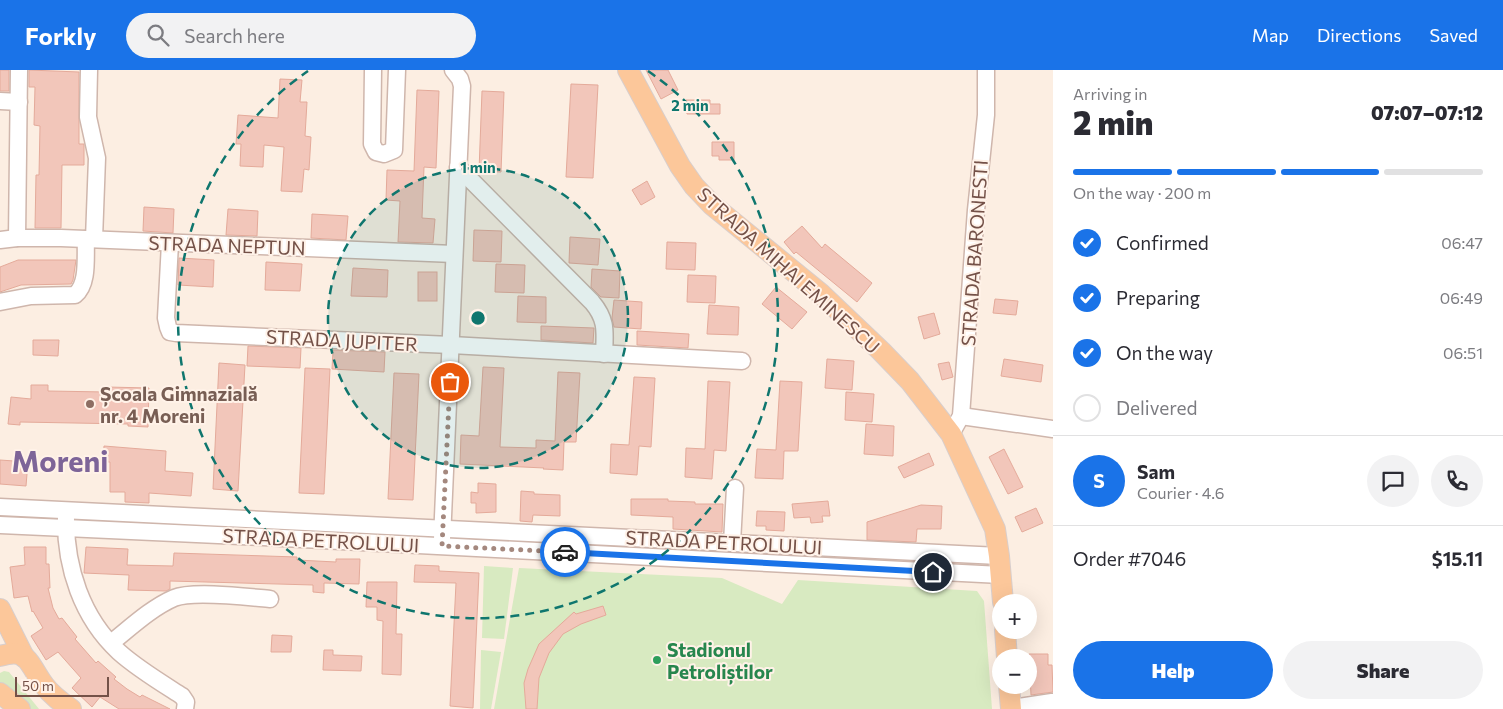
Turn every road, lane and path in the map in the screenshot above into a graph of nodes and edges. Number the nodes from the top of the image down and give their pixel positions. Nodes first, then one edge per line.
1 (19, 70) edge
2 (89, 70) edge
3 (373, 70) edge
4 (397, 70) edge
5 (453, 70) edge
6 (628, 70) edge
7 (986, 70) edge
8 (0, 101) edge
9 (19, 102) junction
10 (458, 167) junction
11 (17, 238) junction
12 (90, 239) junction
13 (0, 240) edge
14 (170, 243) junction
15 (454, 254) junction
16 (0, 302) edge
17 (451, 345) junction
18 (604, 354) junction
19 (742, 361) dead end
20 (961, 416) junction
21 (1053, 428) edge
22 (951, 434) junction
23 (735, 488) dead end
24 (0, 507) edge
25 (66, 510) junction
26 (263, 520) junction
27 (0, 525) edge
28 (66, 528) junction
29 (443, 528) junction
30 (263, 537) junction
31 (732, 543) junction
32 (768, 544) junction
33 (442, 546) junction
34 (767, 563) junction
35 (1000, 566) junction
36 (1002, 594) edge
37 (270, 599) dead end
38 (1, 634) edge
39 (111, 643) junction
40 (24, 656) junction
41 (0, 693) edge
42 (1010, 694) edge
43 (1052, 702) dead end
44 (1011, 708) edge
45 (20, 709) edge
46 (70, 709) edge
47 (185, 709) edge

1 - 9 street
2 - 12 street
3 - 4 street
5 - 10 street
6 - 22 main road, STRADA MIHAI EMINESCU
7 - 20 street, STRADA BARONESTI
8 - 9 street
9 - 11 street
10 - 15 street
10 - 18 street
11 - 12 street, STRADA NEPTUN
11 - 13 street, STRADA NEPTUN
12 - 14 street, STRADA NEPTUN
12 - 16 street
14 - 15 street, STRADA NEPTUN
14 - 17 street, STRADA JUPITER
15 - 17 street
17 - 18 street, STRADA JUPITER
17 - 29 street
18 - 19 street, STRADA JUPITER
20 - 21 street
20 - 22 street, STRADA BARONESTI
22 - 35 main road, STRADA MIHAI EMINESCU
23 - 31 street
24 - 25 street, STRADA PETROLULUI
25 - 26 street, STRADA PETROLULUI
25 - 28 street
26 - 29 street, STRADA PETROLULUI
26 - 30 street
27 - 28 street, STRADA PETROLULUI
28 - 30 street, STRADA PETROLULUI
28 - 39 street
29 - 31 street, STRADA PETROLULUI
29 - 33 street
30 - 33 street, STRADA PETROLULUI
31 - 32 street, STRADA PETROLULUI
32 - 34 street
32 - 35 street, STRADA PETROLULUI
33 - 34 street, STRADA PETROLULUI
34 - 35 street, STRADA PETROLULUI
35 - 36 main road, STRADA MIHAI EMINESCU
37 - 39 street
38 - 40 main road
38 - 40 main road
39 - 47 street
40 - 46 main road
41 - 45 main road
42 - 44 main road
43 - 44 street

